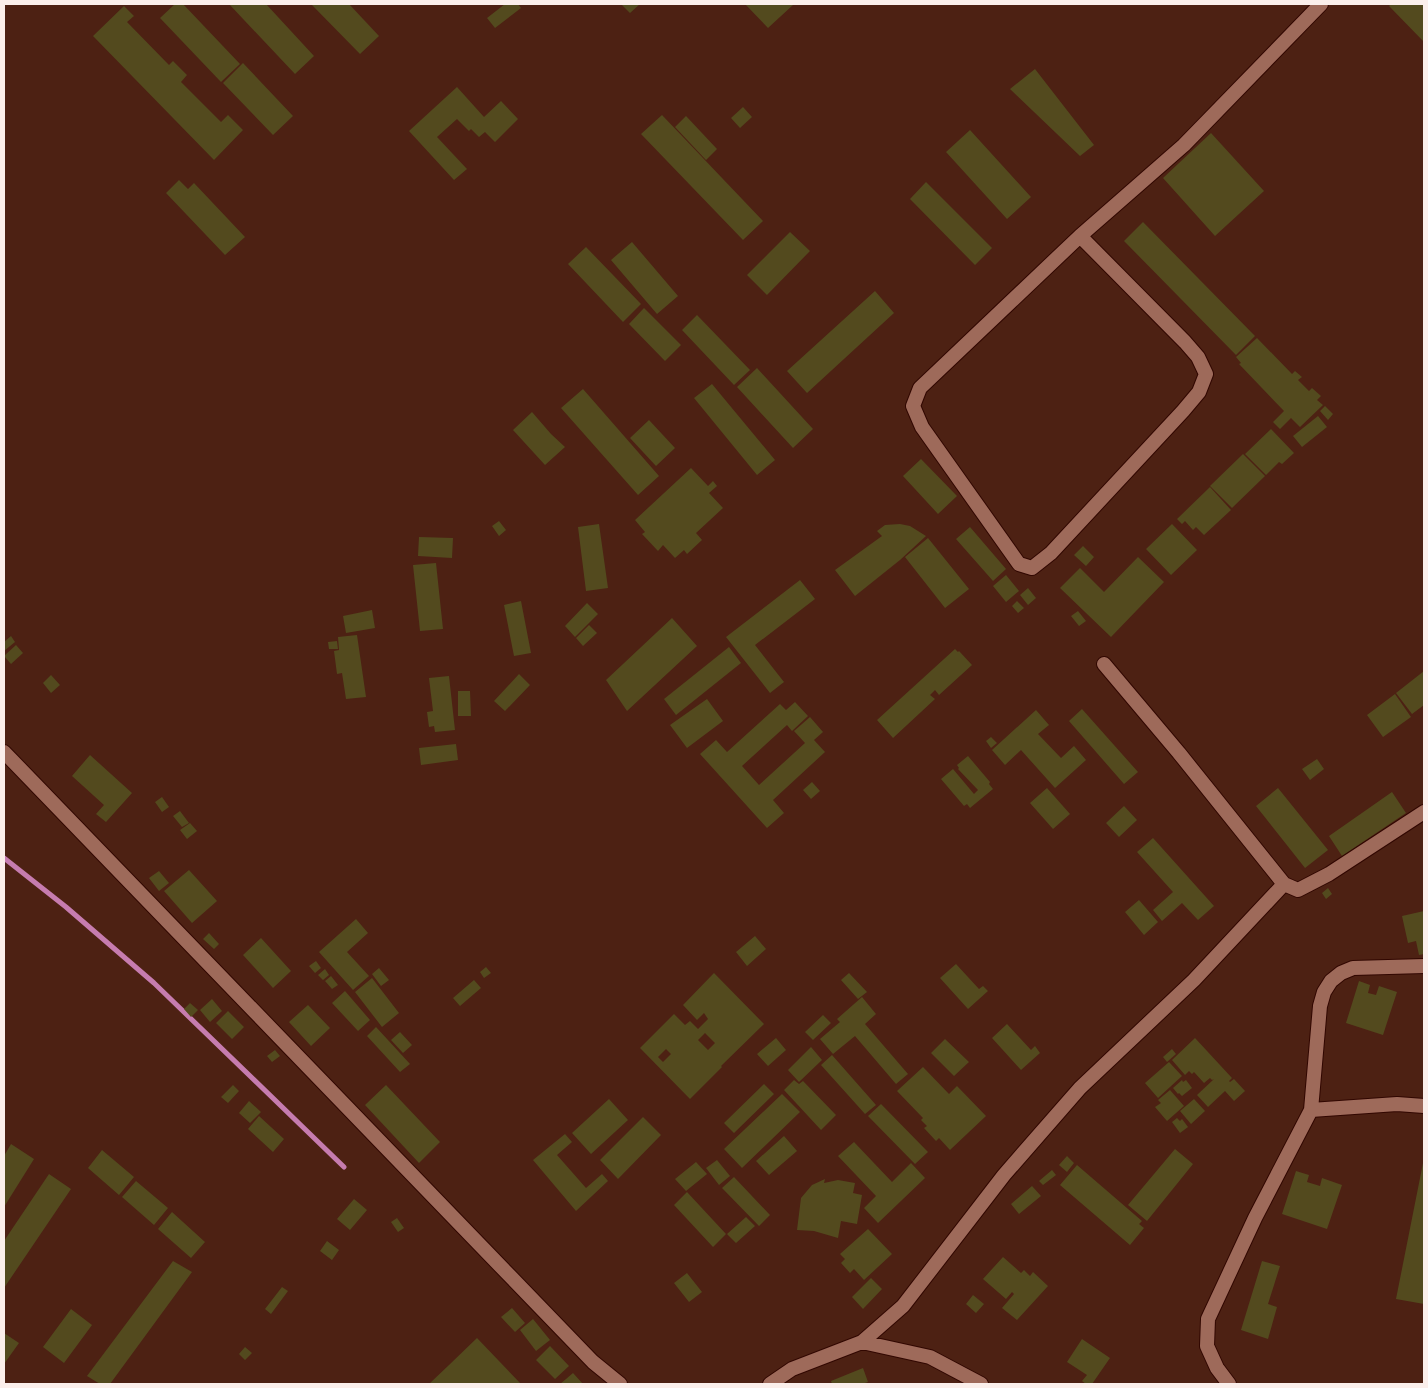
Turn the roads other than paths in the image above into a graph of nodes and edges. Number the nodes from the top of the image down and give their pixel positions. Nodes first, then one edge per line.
1 (1321, 4) edge
2 (1080, 236) junction
3 (1104, 664) dead end
4 (4, 752) edge
5 (1424, 812) edge
6 (1284, 884) junction
7 (1424, 966) edge
8 (1424, 1106) edge
9 (1310, 1110) junction
10 (862, 1342) junction
11 (593, 1362) junction
12 (602, 1384) edge
13 (620, 1384) edge
14 (770, 1384) edge
15 (981, 1384) edge
16 (1229, 1384) edge

1 - 2 street
2 - 2 street
3 - 6 street
4 - 11 street
5 - 6 street
6 - 10 street
7 - 9 street
8 - 9 street
9 - 16 street
10 - 14 street
10 - 15 street
11 - 12 street
11 - 13 street

